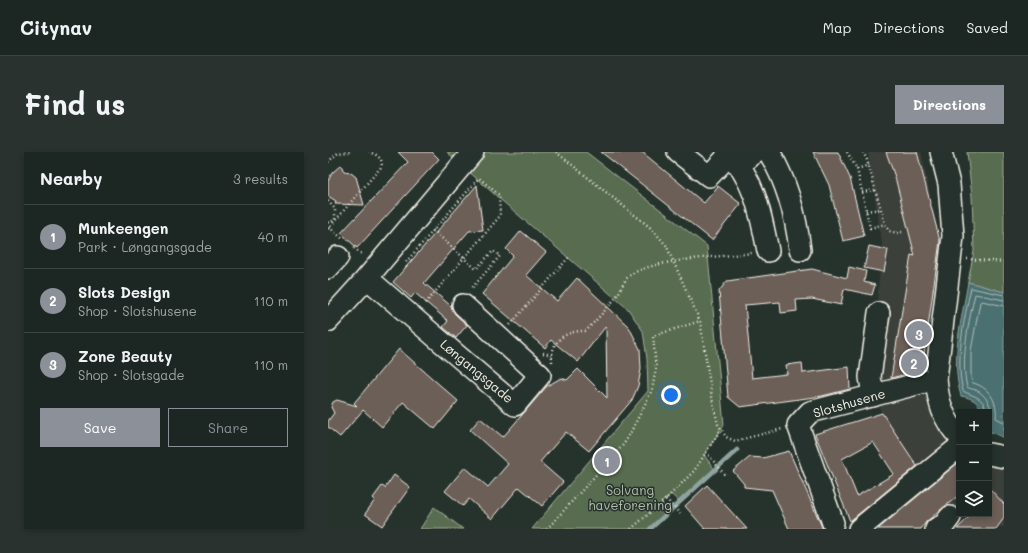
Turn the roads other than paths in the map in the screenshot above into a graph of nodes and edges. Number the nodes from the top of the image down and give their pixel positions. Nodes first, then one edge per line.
1 (473, 152) edge
2 (678, 152) edge
3 (755, 152) edge
4 (769, 152) edge
5 (942, 152) edge
6 (732, 157) edge
7 (790, 197) junction
8 (758, 203) junction
9 (800, 250) dead end
10 (768, 251) road end
11 (367, 278) junction
12 (466, 299) road end
13 (879, 313) dead end
14 (328, 321) edge
15 (936, 379) junction
16 (873, 396) junction
17 (956, 442) edge
18 (956, 445) edge
19 (992, 455) edge
20 (1004, 457) edge
21 (833, 523) dead end
22 (859, 529) edge

1 - 11 street
2 - 6 street
3 - 6 street
4 - 7 street
5 - 15 street
6 - 8 street
7 - 8 street
7 - 9 street
8 - 10 street
11 - 12 street, Løngangsgade
11 - 14 street
13 - 16 street
15 - 16 street, Slotshusene
15 - 17 street
16 - 21 street, Slotshusene
18 - 22 street
19 - 20 street

